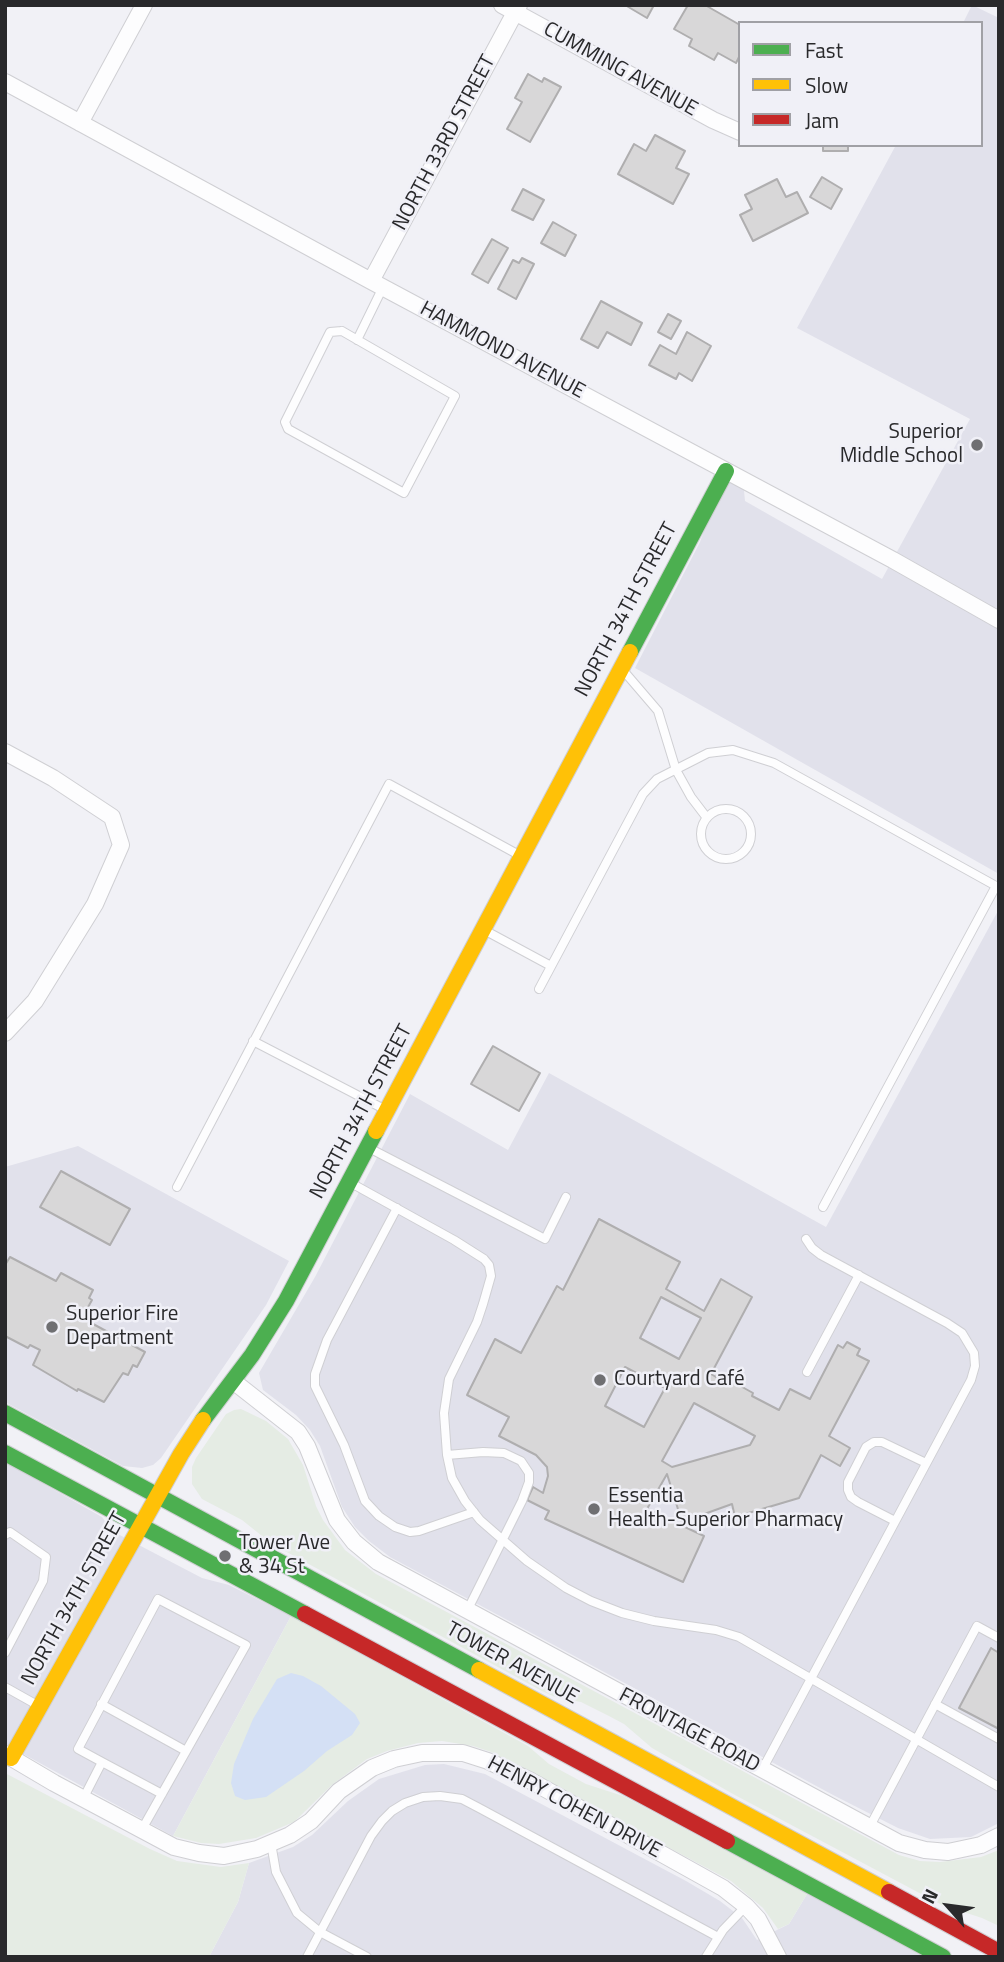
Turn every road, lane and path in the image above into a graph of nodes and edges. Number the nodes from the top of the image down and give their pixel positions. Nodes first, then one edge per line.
1 (145, 5) edge
2 (512, 8) edge
3 (5, 82) edge
4 (80, 123) junction
5 (738, 131) edge
6 (377, 284) junction
7 (357, 340) junction
8 (726, 471) junction
9 (999, 620) edge
10 (620, 667) junction
11 (5, 752) edge
12 (676, 770) junction
13 (707, 818) junction
14 (522, 856) junction
15 (483, 929) junction
16 (551, 967) junction
17 (539, 989) dead end
18 (5, 1033) edge
19 (253, 1041) junction
20 (387, 1111) junction
21 (368, 1147) junction
22 (349, 1182) junction
23 (177, 1187) dead end
24 (566, 1197) dead end
25 (823, 1207) dead end
26 (397, 1208) junction
27 (806, 1239) dead end
28 (859, 1275) junction
29 (807, 1372) dead end
30 (233, 1381) junction
31 (5, 1413) edge
32 (5, 1453) edge
33 (447, 1455) junction
34 (926, 1463) junction
35 (156, 1496) junction
36 (474, 1512) junction
37 (895, 1521) junction
38 (140, 1526) junction
39 (5, 1535) edge
40 (504, 1541) junction
41 (467, 1611) junction
42 (999, 1638) edge
43 (5, 1653) edge
44 (811, 1679) junction
45 (5, 1687) edge
46 (102, 1704) junction
47 (935, 1704) junction
48 (40, 1706) junction
49 (916, 1739) junction
50 (999, 1739) edge
51 (186, 1751) junction
52 (8, 1756) edge
53 (102, 1762) junction
54 (762, 1770) junction
55 (999, 1787) edge
56 (162, 1794) junction
57 (83, 1799) junction
58 (869, 1828) junction
59 (141, 1831) junction
60 (999, 1836) edge
61 (271, 1843) junction
62 (746, 1906) junction
63 (320, 1932) junction
64 (718, 1937) junction
65 (999, 1952) edge
66 (307, 1957) edge
67 (367, 1957) edge
68 (706, 1957) edge
69 (778, 1957) edge
70 (943, 1957) edge

1 - 4 street
2 - 5 street, CUMMING AVENUE
2 - 6 street, NORTH 33RD STREET
3 - 4 street, HAMMOND AVENUE
4 - 6 street, HAMMOND AVENUE
6 - 7 lane
6 - 8 street, HAMMOND AVENUE
7 - 7 lane
8 - 9 street, HAMMOND AVENUE
8 - 10 main road, NORTH 34TH STREET
10 - 12 lane
10 - 14 main road, NORTH 34TH STREET
11 - 18 street
12 - 13 lane
12 - 16 lane
12 - 25 lane
13 - 13 lane
14 - 15 main road, NORTH 34TH STREET
14 - 19 lane
15 - 16 lane
15 - 20 main road, NORTH 34TH STREET
16 - 17 lane
19 - 20 lane
19 - 23 lane
20 - 21 main road, NORTH 34TH STREET
21 - 22 main road, NORTH 34TH STREET
21 - 24 lane
22 - 26 lane
22 - 30 main road, NORTH 34TH STREET
26 - 33 lane
26 - 36 lane
27 - 28 lane
28 - 29 lane
28 - 34 lane
30 - 35 main road, NORTH 34TH STREET
30 - 41 street, FRONTAGE ROAD
31 - 35 main road, TOWER AVENUE
32 - 38 main road
33 - 36 lane
33 - 40 lane
34 - 37 lane
34 - 37 lane
35 - 38 main road, NORTH 34TH STREET
35 - 65 main road, TOWER AVENUE
36 - 40 lane
37 - 44 lane
38 - 48 main road, NORTH 34TH STREET
38 - 70 main road
39 - 43 lane
40 - 41 lane
40 - 44 lane
41 - 54 street, FRONTAGE ROAD
42 - 47 lane
44 - 49 lane
44 - 54 lane
45 - 48 lane
46 - 51 lane
46 - 51 lane
46 - 53 lane
47 - 49 lane
47 - 50 lane
48 - 52 main road, NORTH 34TH STREET
49 - 55 lane
49 - 58 lane
51 - 56 lane
52 - 57 street, HENRY COHEN DRIVE
53 - 56 lane
53 - 57 lane
54 - 58 street, FRONTAGE ROAD
56 - 59 lane
57 - 59 street, HENRY COHEN DRIVE
58 - 60 street, FRONTAGE ROAD
59 - 61 street, HENRY COHEN DRIVE
61 - 62 street, HENRY COHEN DRIVE
61 - 63 lane
62 - 64 lane
62 - 69 street, HENRY COHEN DRIVE
63 - 64 lane
63 - 66 lane
63 - 67 lane
64 - 68 lane

